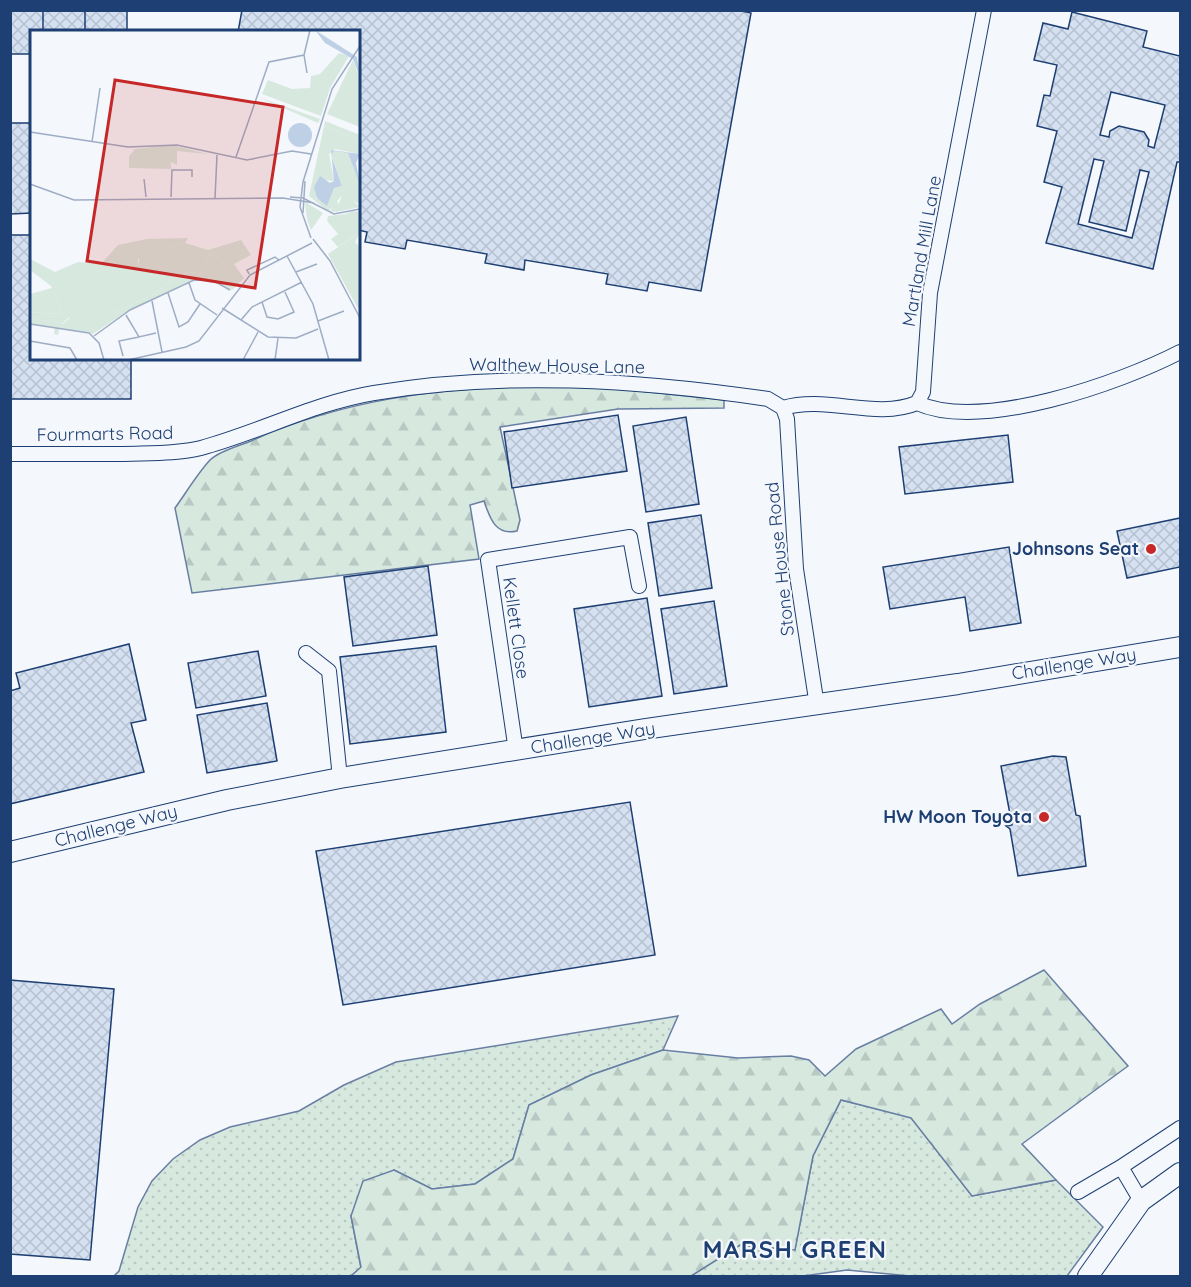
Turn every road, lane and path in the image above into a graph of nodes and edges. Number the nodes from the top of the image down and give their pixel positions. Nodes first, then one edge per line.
1 (983, 17) edge
2 (1180, 352) edge
3 (917, 404) junction
4 (783, 408) junction
5 (200, 448) joint
6 (10, 454) edge
7 (639, 586) dead end
8 (1180, 646) edge
9 (306, 653) dead end
10 (817, 706) junction
11 (516, 751) junction
12 (340, 778) junction
13 (10, 852) edge
14 (1180, 1128) edge
15 (1120, 1167) junction
16 (1180, 1173) edge
17 (1078, 1192) dead end
18 (1141, 1201) junction
19 (1088, 1276) edge

1 - 3 street, Martland Mill Lane
2 - 3 street
3 - 4 street
4 - 5 street, Walthew House Lane
4 - 10 street, Stone House Road
5 - 6 street, Fourmarts Road
7 - 11 street, Kellett Close
8 - 10 street, Challenge Way
9 - 12 street
10 - 11 street, Challenge Way
11 - 12 street, Challenge Way
12 - 13 street, Challenge Way
14 - 15 street
15 - 17 street
15 - 18 street
16 - 18 street
18 - 19 street

